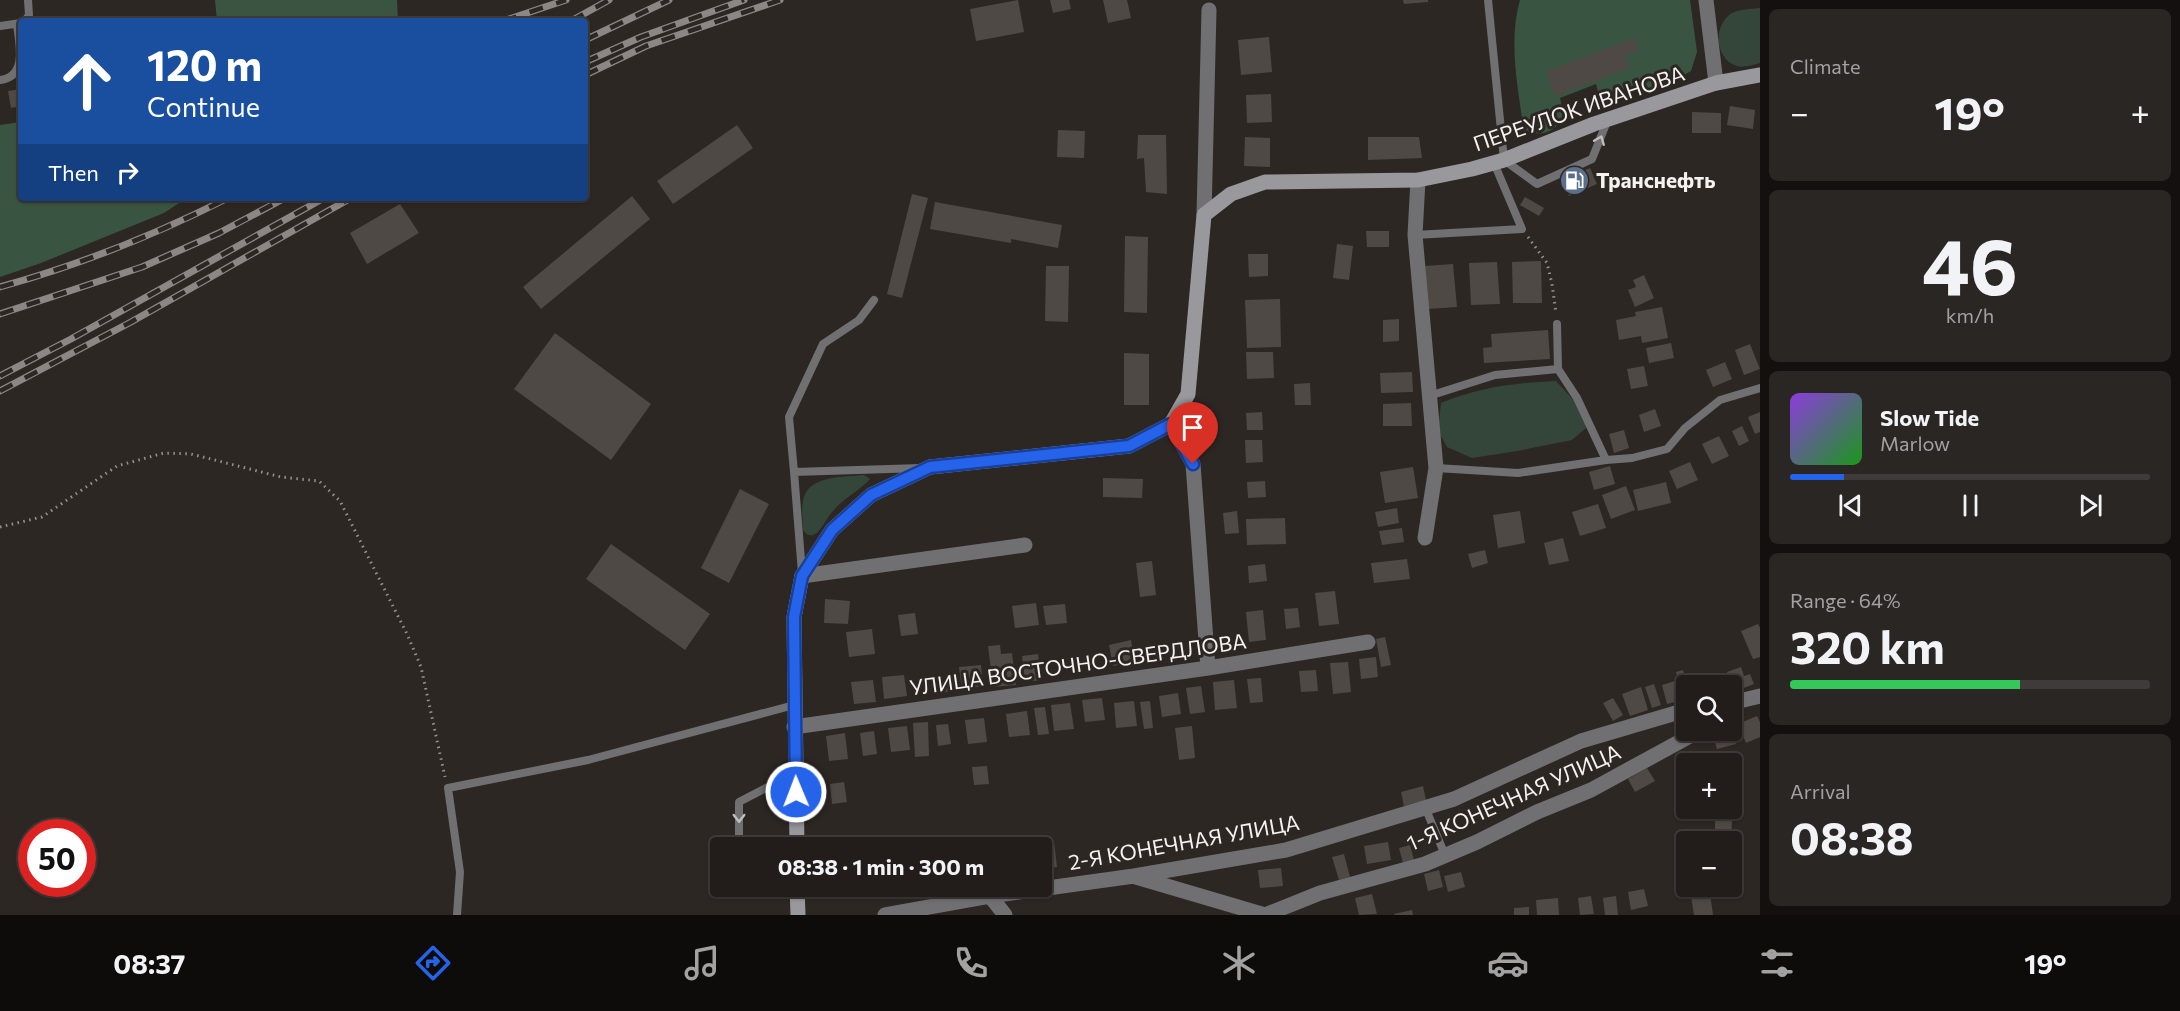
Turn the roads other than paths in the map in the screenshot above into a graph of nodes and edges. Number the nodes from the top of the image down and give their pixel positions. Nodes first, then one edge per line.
1 (28, 0) edge
2 (1488, 0) edge
3 (1706, 0) edge
4 (1209, 10) dead end
5 (26, 18) edge
6 (18, 23) edge
7 (0, 26) edge
8 (18, 68) edge
9 (1760, 75) edge
10 (0, 80) edge
11 (1716, 83) junction
12 (1609, 119) junction
13 (1499, 162) junction
14 (1418, 180) junction
15 (1204, 215) junction
16 (1415, 235) junction
17 (874, 300) dead end
18 (1557, 324) road end
19 (1558, 369) junction
20 (1760, 388) edge
21 (1429, 396) junction
22 (1171, 424) junction
23 (1606, 460) junction
24 (930, 467) junction
25 (1436, 468) junction
26 (794, 472) junction
27 (1425, 538) dead end
28 (1024, 545) dead end
29 (802, 576) junction
30 (1368, 642) dead end
31 (1209, 668) junction
32 (794, 705) junction
33 (1676, 713) edge
34 (794, 727) junction
35 (1681, 741) edge
36 (795, 773) junction
37 (1425, 807) junction
38 (739, 837) edge
39 (797, 837) edge
40 (1445, 855) junction
41 (1134, 876) junction
42 (1052, 887) edge
43 (797, 897) edge
44 (984, 897) edge
45 (991, 897) edge
46 (457, 915) edge
47 (798, 915) edge
48 (885, 915) edge
49 (1005, 915) edge

1 - 5 lane
2 - 13 lane
3 - 11 street
4 - 15 street
6 - 7 lane
8 - 10 lane
9 - 11 main road, ПЕРЕУЛОК ИВАНОВА
11 - 12 main road, ПЕРЕУЛОК ИВАНОВА
12 - 13 main road, ПЕРЕУЛОК ИВАНОВА
13 -> 12 lane
13 - 14 main road, ПЕРЕУЛОК ИВАНОВА
13 - 16 lane
14 - 15 main road, ПЕРЕУЛОК ИВАНОВА
14 - 16 street
15 - 22 main road
16 - 21 street
17 - 26 lane
18 - 19 lane
19 - 21 lane
19 - 23 lane
20 - 23 lane
21 - 25 street
22 - 24 main road
22 - 31 street
23 - 25 lane
24 - 26 lane
24 - 29 main road
25 - 27 street
26 - 29 lane
28 - 29 street
29 - 32 main road
30 - 31 street, УЛИЦА ВОСТОЧНО-СВЕРДЛОВА
31 - 34 street, УЛИЦА ВОСТОЧНО-СВЕРДЛОВА
32 - 34 main road
32 - 46 lane
33 - 37 street, 2-Я КОНЕЧНАЯ УЛИЦА
34 - 36 main road
35 - 40 street, 1-Я КОНЕЧНАЯ УЛИЦА
36 -> 38 lane
36 - 39 main road
37 - 40 lane
37 - 41 street, 2-Я КОНЕЧНАЯ УЛИЦА
40 - 41 street, 1-Я КОНЕЧНАЯ УЛИЦА
41 - 42 street, 2-Я КОНЕЧНАЯ УЛИЦА
43 - 47 main road
44 - 48 street, 2-Я КОНЕЧНАЯ УЛИЦА
45 - 49 street

